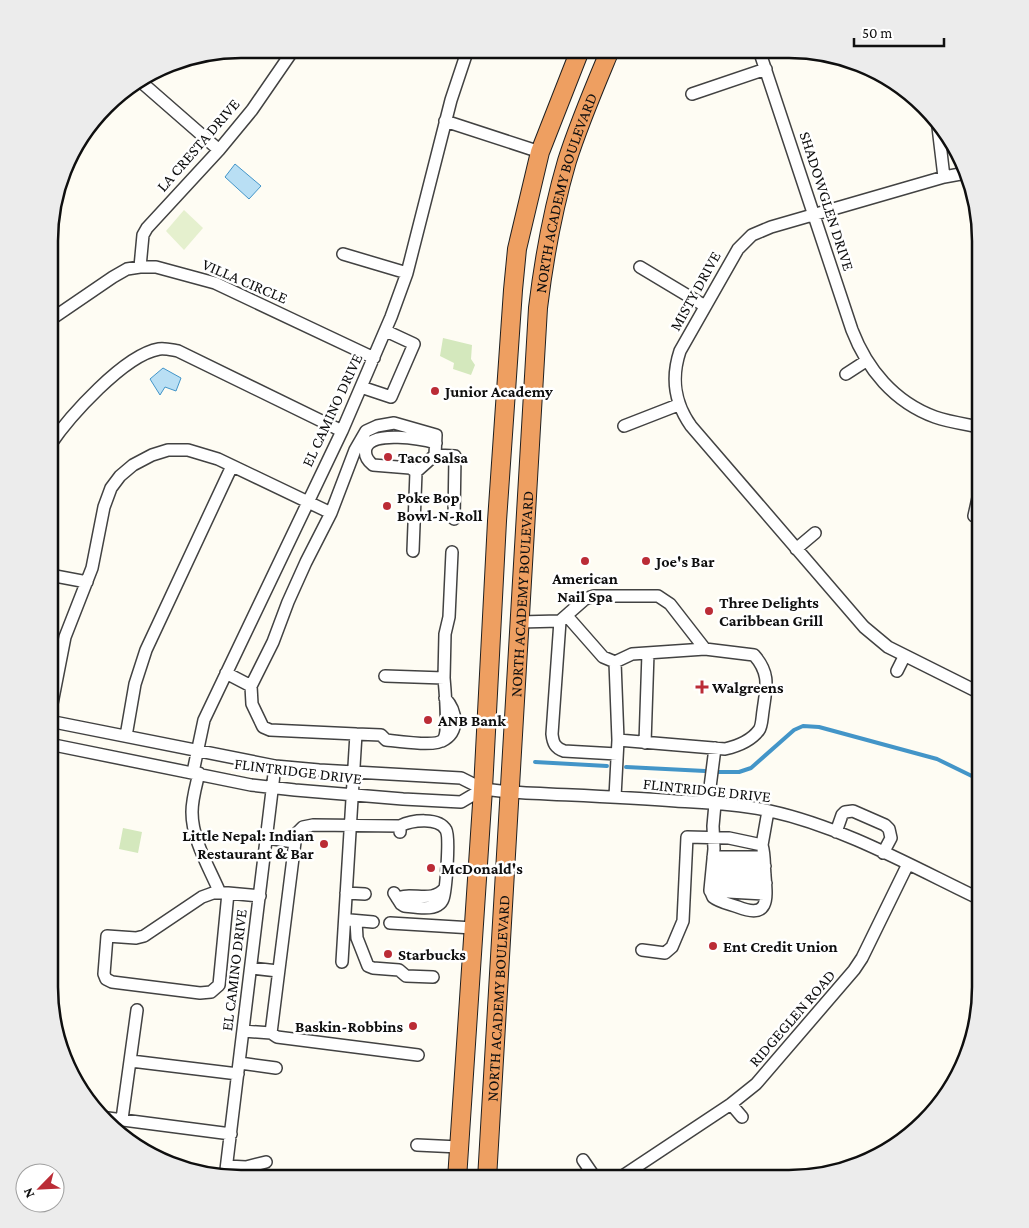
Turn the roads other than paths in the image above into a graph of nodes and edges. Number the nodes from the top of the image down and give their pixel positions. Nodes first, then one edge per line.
1 (288, 58) edge
2 (465, 58) edge
3 (577, 58) edge
4 (607, 58) edge
5 (762, 58) edge
6 (766, 70) junction
7 (144, 85) edge
8 (692, 94) dead end
9 (445, 121) junction
10 (939, 136) edge
11 (219, 150) junction
12 (540, 152) junction
13 (959, 174) edge
14 (944, 177) junction
15 (815, 215) junction
16 (343, 254) dead end
17 (140, 267) junction
18 (640, 267) dead end
19 (407, 273) junction
20 (705, 306) junction
21 (58, 314) edge
22 (386, 331) junction
23 (374, 358) junction
24 (866, 361) junction
25 (846, 374) dead end
26 (361, 387) junction
27 (678, 405) junction
28 (972, 425) edge
29 (624, 426) dead end
30 (342, 431) junction
31 (58, 433) edge
32 (436, 449) junction
33 (232, 466) junction
34 (416, 472) junction
35 (306, 502) junction
36 (331, 513) junction
37 (454, 520) dead end
38 (815, 533) dead end
39 (796, 549) junction
40 (412, 551) dead end
41 (452, 552) dead end
42 (58, 577) edge
43 (87, 582) junction
44 (563, 619) junction
45 (519, 622) junction
46 (705, 649) junction
47 (648, 653) junction
48 (904, 656) junction
49 (615, 662) junction
50 (897, 671) dead end
51 (58, 673) edge
52 (226, 673) junction
53 (385, 676) dead end
54 (444, 678) junction
55 (251, 686) junction
56 (972, 688) edge
57 (58, 722) edge
58 (356, 734) junction
59 (126, 736) junction
60 (618, 740) junction
61 (645, 743) junction
62 (58, 746) edge
63 (716, 748) junction
64 (197, 751) junction
65 (617, 754) junction
66 (275, 766) junction
67 (353, 772) junction
68 (196, 773) junction
69 (273, 787) junction
70 (483, 789) junction
71 (509, 792) junction
72 (352, 794) junction
73 (615, 797) junction
74 (711, 803) junction
75 (768, 811) junction
76 (350, 824) junction
77 (836, 832) junction
78 (713, 837) junction
79 (268, 838) junction
80 (294, 842) junction
81 (762, 845) junction
82 (883, 853) junction
83 (908, 864) junction
84 (712, 873) junction
85 (765, 875) junction
86 (224, 893) junction
87 (346, 893) junction
88 (365, 894) dead end
89 (972, 895) edge
90 (260, 896) junction
91 (396, 896) dead end
92 (351, 921) junction
93 (373, 922) dead end
94 (390, 923) dead end
95 (473, 928) junction
96 (642, 950) dead end
97 (342, 962) dead end
98 (251, 968) junction
99 (278, 970) junction
100 (433, 977) dead end
101 (137, 1010) dead end
102 (243, 1031) junction
103 (271, 1033) junction
104 (418, 1055) dead end
105 (130, 1061) junction
106 (276, 1068) dead end
107 (239, 1069) junction
108 (731, 1104) junction
109 (742, 1117) dead end
110 (113, 1119) edge
111 (122, 1120) junction
112 (231, 1134) junction
113 (416, 1145) dead end
114 (458, 1147) junction
115 (583, 1160) dead end
116 (266, 1162) dead end
117 (227, 1166) junction
118 (226, 1170) edge
119 (457, 1170) edge
120 (487, 1170) edge
121 (590, 1170) edge
122 (632, 1170) edge

1 - 11 street, LA CRESTA DRIVE
2 - 9 street, EL CAMINO DRIVE
3 - 12 highway, NORTH ACADEMY BOULEVARD
4 - 45 highway, NORTH ACADEMY BOULEVARD
5 - 6 street, SHADOWGLEN DRIVE
6 - 8 street
6 - 15 street, SHADOWGLEN DRIVE
7 - 11 street
9 - 12 street
9 - 19 street, EL CAMINO DRIVE
10 - 14 street
11 - 17 street, LA CRESTA DRIVE
12 - 70 highway, NORTH ACADEMY BOULEVARD
13 - 14 street, MISTY DRIVE
14 - 15 street, MISTY DRIVE
15 - 20 street, MISTY DRIVE
15 - 24 street, SHADOWGLEN DRIVE
16 - 19 street
17 - 21 street, VILLA CIRCLE
17 - 23 street, VILLA CIRCLE
18 - 20 street
19 - 22 street, EL CAMINO DRIVE
20 - 27 street, MISTY DRIVE
22 - 23 street, EL CAMINO DRIVE
22 - 26 street
23 - 26 street, EL CAMINO DRIVE
24 - 25 street
24 - 28 street, SHADOWGLEN DRIVE
26 - 30 street, EL CAMINO DRIVE
27 - 29 street
27 - 39 street, MISTY DRIVE
30 - 31 street
30 - 35 street, EL CAMINO DRIVE
32 - 34 street
32 - 34 street
32 - 36 street
32 - 37 street
33 - 35 street
33 - 43 street
33 - 59 street
34 - 40 street
35 - 36 street
35 - 52 street, EL CAMINO DRIVE
36 - 55 street
38 - 39 street
39 - 48 street, MISTY DRIVE
41 - 54 street
42 - 43 street
43 - 51 street
44 - 45 street
44 - 46 street
44 - 49 street
44 - 65 street
45 - 71 highway, NORTH ACADEMY BOULEVARD
46 - 47 street
46 - 63 street
47 - 49 street
47 - 61 street
48 - 50 street
48 - 56 street, MISTY DRIVE
49 - 60 street
52 - 55 street
52 - 64 street, EL CAMINO DRIVE
53 - 54 street
54 - 58 street
55 - 58 street
57 - 59 street, FLINTRIDGE DRIVE
58 - 67 street
59 - 64 street, FLINTRIDGE DRIVE
60 - 61 street
60 - 65 street
61 - 63 street
62 - 68 street, FLINTRIDGE DRIVE
63 - 74 street
64 - 66 street, FLINTRIDGE DRIVE
64 - 68 street, EL CAMINO DRIVE
65 - 73 street
66 - 67 street, FLINTRIDGE DRIVE
66 - 69 street, EL CAMINO DRIVE
67 - 70 street, FLINTRIDGE DRIVE
67 - 72 street
68 - 69 street, FLINTRIDGE DRIVE
68 - 86 street, EL CAMINO DRIVE
69 - 72 street, FLINTRIDGE DRIVE
69 - 79 street, EL CAMINO DRIVE
70 - 71 street, FLINTRIDGE DRIVE
70 - 72 street, FLINTRIDGE DRIVE
70 - 95 highway, NORTH ACADEMY BOULEVARD
71 - 73 street, FLINTRIDGE DRIVE
71 - 120 highway, NORTH ACADEMY BOULEVARD
72 - 76 street
73 - 74 street, FLINTRIDGE DRIVE
74 - 75 street, FLINTRIDGE DRIVE
74 - 78 street
75 - 77 street, FLINTRIDGE DRIVE
75 - 81 street
76 - 80 street
76 - 87 street
76 - 91 street
77 - 82 street, FLINTRIDGE DRIVE
77 - 82 street
78 - 81 street
78 - 84 street
78 - 96 street
79 - 80 street
79 - 90 street, EL CAMINO DRIVE
80 - 99 street
81 - 85 street
82 - 83 street, FLINTRIDGE DRIVE
83 - 89 street, FLINTRIDGE DRIVE
83 - 108 street, RIDGEGLEN ROAD
84 - 85 street
84 - 85 street
84 - 85 street
84 - 85 street
86 - 86 street
86 - 90 street
87 - 88 street
87 - 92 street
90 - 98 street, EL CAMINO DRIVE
92 - 93 street
92 - 97 street
92 - 100 street
94 - 95 street
95 - 114 highway, NORTH ACADEMY BOULEVARD
98 - 99 street
98 - 102 street, EL CAMINO DRIVE
99 - 103 street
101 - 105 street
102 - 103 street
102 - 107 street, EL CAMINO DRIVE
103 - 104 street
105 - 107 street
105 - 111 street
106 - 107 street
107 - 112 street, EL CAMINO DRIVE
108 - 109 street
108 - 122 street, RIDGEGLEN ROAD
110 - 111 street
111 - 112 street
112 - 117 street, EL CAMINO DRIVE
113 - 114 street
114 - 119 highway, NORTH ACADEMY BOULEVARD
115 - 121 street
116 - 117 street
117 - 118 street, EL CAMINO DRIVE

